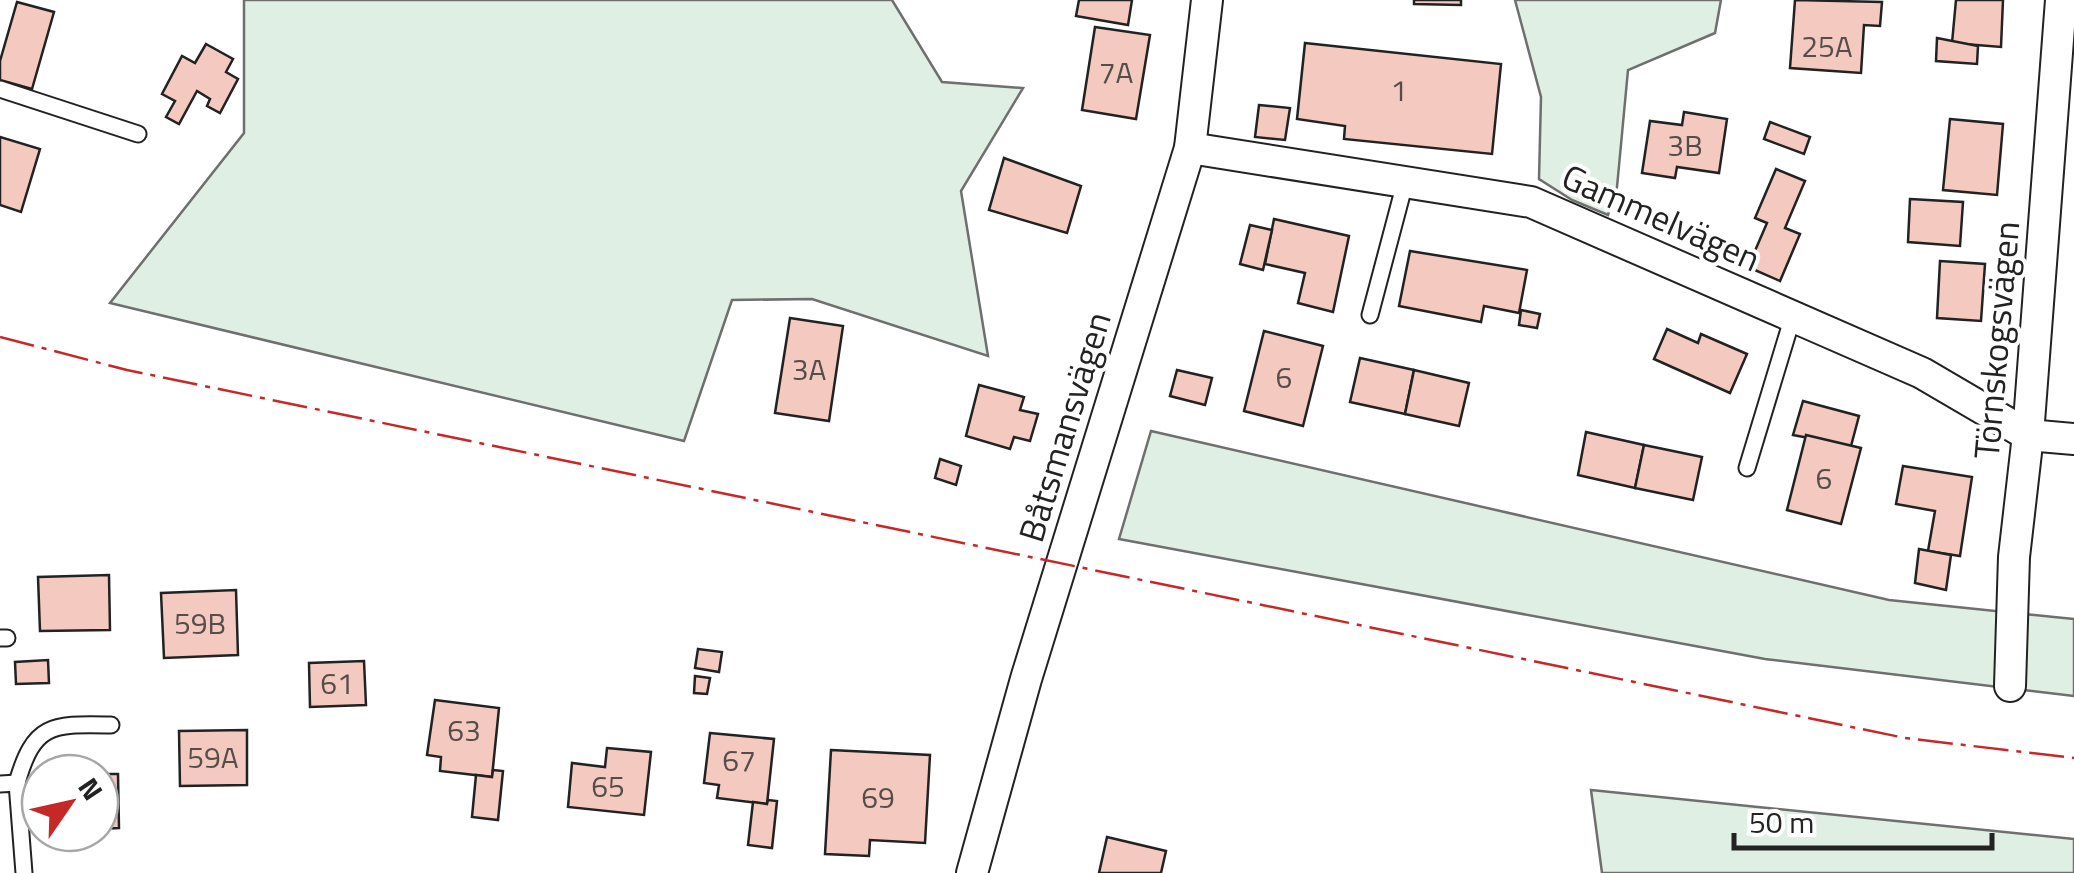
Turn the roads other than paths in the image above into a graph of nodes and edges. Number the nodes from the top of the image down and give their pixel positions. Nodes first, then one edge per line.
1 (1208, 0) edge
2 (2060, 0) edge
3 (0, 88) edge
4 (138, 134) dead end
5 (1190, 148) junction
6 (1406, 178) junction
7 (1370, 315) dead end
8 (1793, 316) junction
9 (2028, 436) junction
10 (2074, 439) edge
11 (1747, 468) dead end
12 (2010, 686) dead end
13 (111, 724) dead end
14 (8, 784) edge
15 (24, 873) edge
16 (972, 873) edge

1 - 5 street, Båtsmansvägen
2 - 9 street, Törnskogsvägen
3 - 4 lane
5 - 6 street, Gammelvägen
5 - 16 street, Båtsmansvägen
6 - 7 lane
6 - 8 street, Gammelvägen
8 - 9 street, Gammelvägen
8 - 11 lane
9 - 10 street, Gammelvägen
9 - 12 street, Törnskogsvägen
13 - 14 lane
14 - 15 lane

